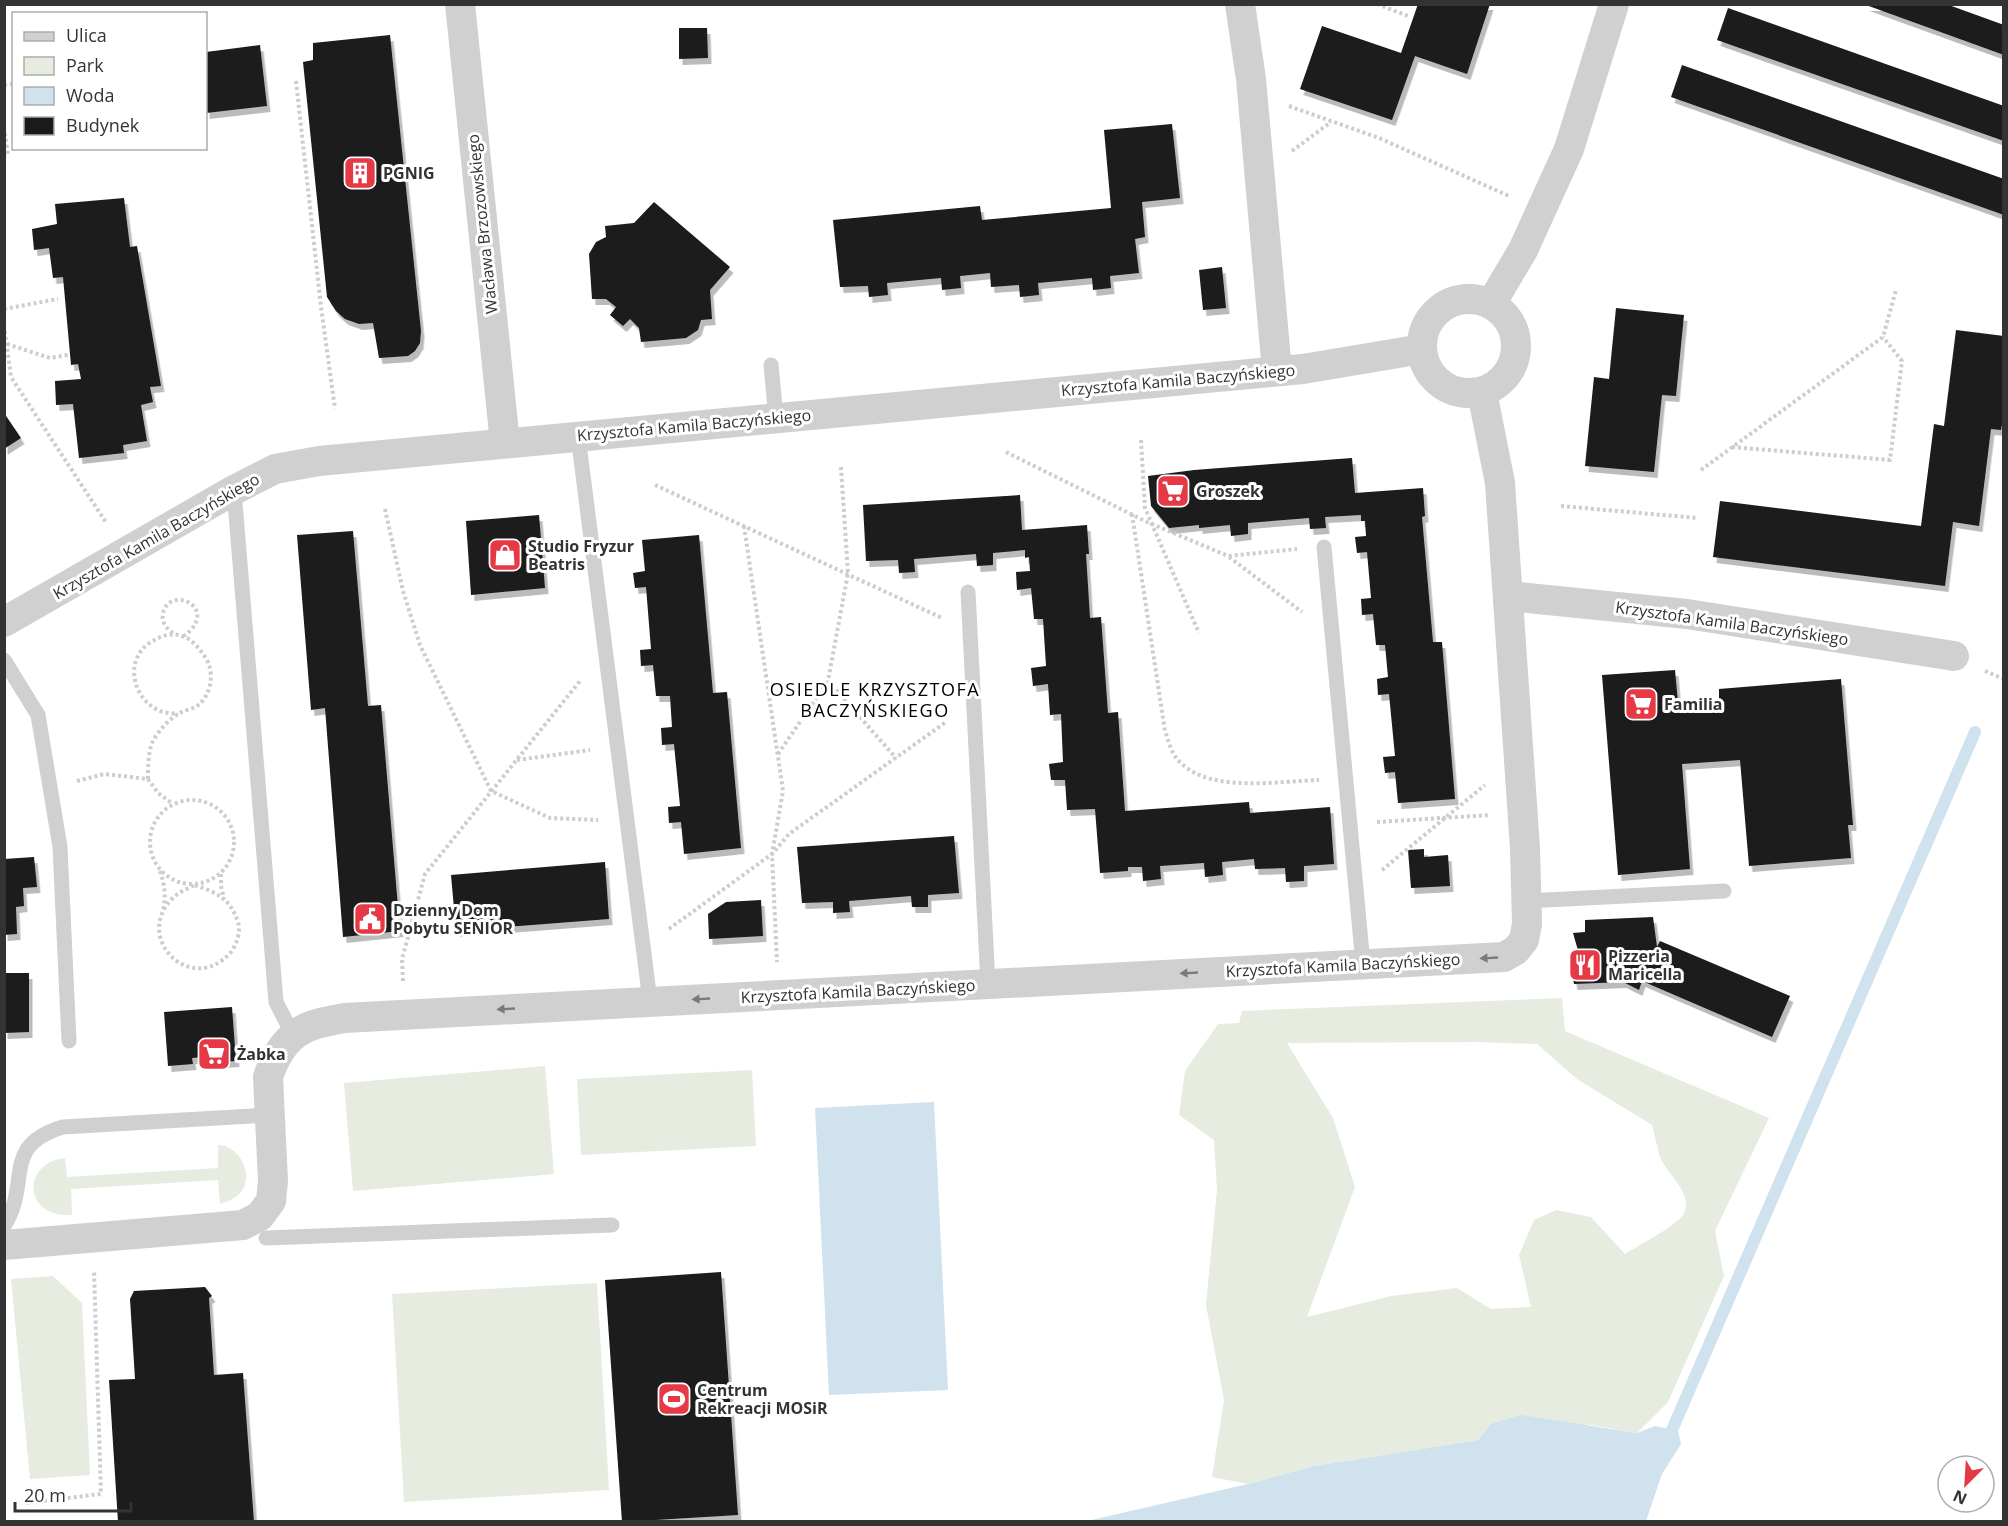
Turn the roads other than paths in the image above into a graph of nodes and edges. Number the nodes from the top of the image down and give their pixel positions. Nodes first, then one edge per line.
1 (460, 4) edge
2 (1240, 4) edge
3 (1614, 4) edge
4 (1491, 304) junction
5 (1422, 349) junction
6 (771, 365) dead end
7 (1277, 371) junction
8 (1482, 392) junction
9 (776, 418) junction
10 (578, 436) junction
11 (505, 444) junction
12 (234, 490) junction
13 (1324, 547) road end
14 (968, 592) dead end
15 (1508, 596) junction
16 (4, 622) edge
17 (1954, 656) dead end
18 (4, 660) edge
19 (1724, 891) dead end
20 (1526, 913) junction
21 (1363, 964) junction
22 (988, 984) junction
23 (650, 1001) junction
24 (294, 1037) junction
25 (69, 1041) dead end
26 (270, 1115) junction
27 (612, 1225) dead end
28 (4, 1226) edge
29 (266, 1238) dead end
30 (4, 1245) edge

1 - 11 street, Wacława Brzozowskiego
2 - 7 street
3 - 4 street
4 - 5 street
4 - 8 street
5 - 7 street, Krzysztofa Kamila Baczyńskiego
5 - 8 street
6 - 9 lane
7 - 9 street, Krzysztofa Kamila Baczyńskiego
8 - 15 street, Krzysztofa Kamila Baczyńskiego
9 - 10 street, Krzysztofa Kamila Baczyńskiego
10 - 11 street, Krzysztofa Kamila Baczyńskiego
10 - 23 lane
11 - 12 street, Krzysztofa Kamila Baczyńskiego
12 - 16 street, Krzysztofa Kamila Baczyńskiego
12 - 24 lane
13 - 21 lane
14 - 22 lane
15 - 17 street, Krzysztofa Kamila Baczyńskiego
15 - 20 street, Krzysztofa Kamila Baczyńskiego
18 - 25 lane
19 - 20 lane
20 -> 21 street, Krzysztofa Kamila Baczyńskiego
21 -> 22 street, Krzysztofa Kamila Baczyńskiego
22 -> 23 street, Krzysztofa Kamila Baczyńskiego
23 -> 24 street, Krzysztofa Kamila Baczyńskiego
24 - 26 street, Krzysztofa Kamila Baczyńskiego
26 - 28 lane
26 - 30 street, Krzysztofa Kamila Baczyńskiego
27 - 29 lane

